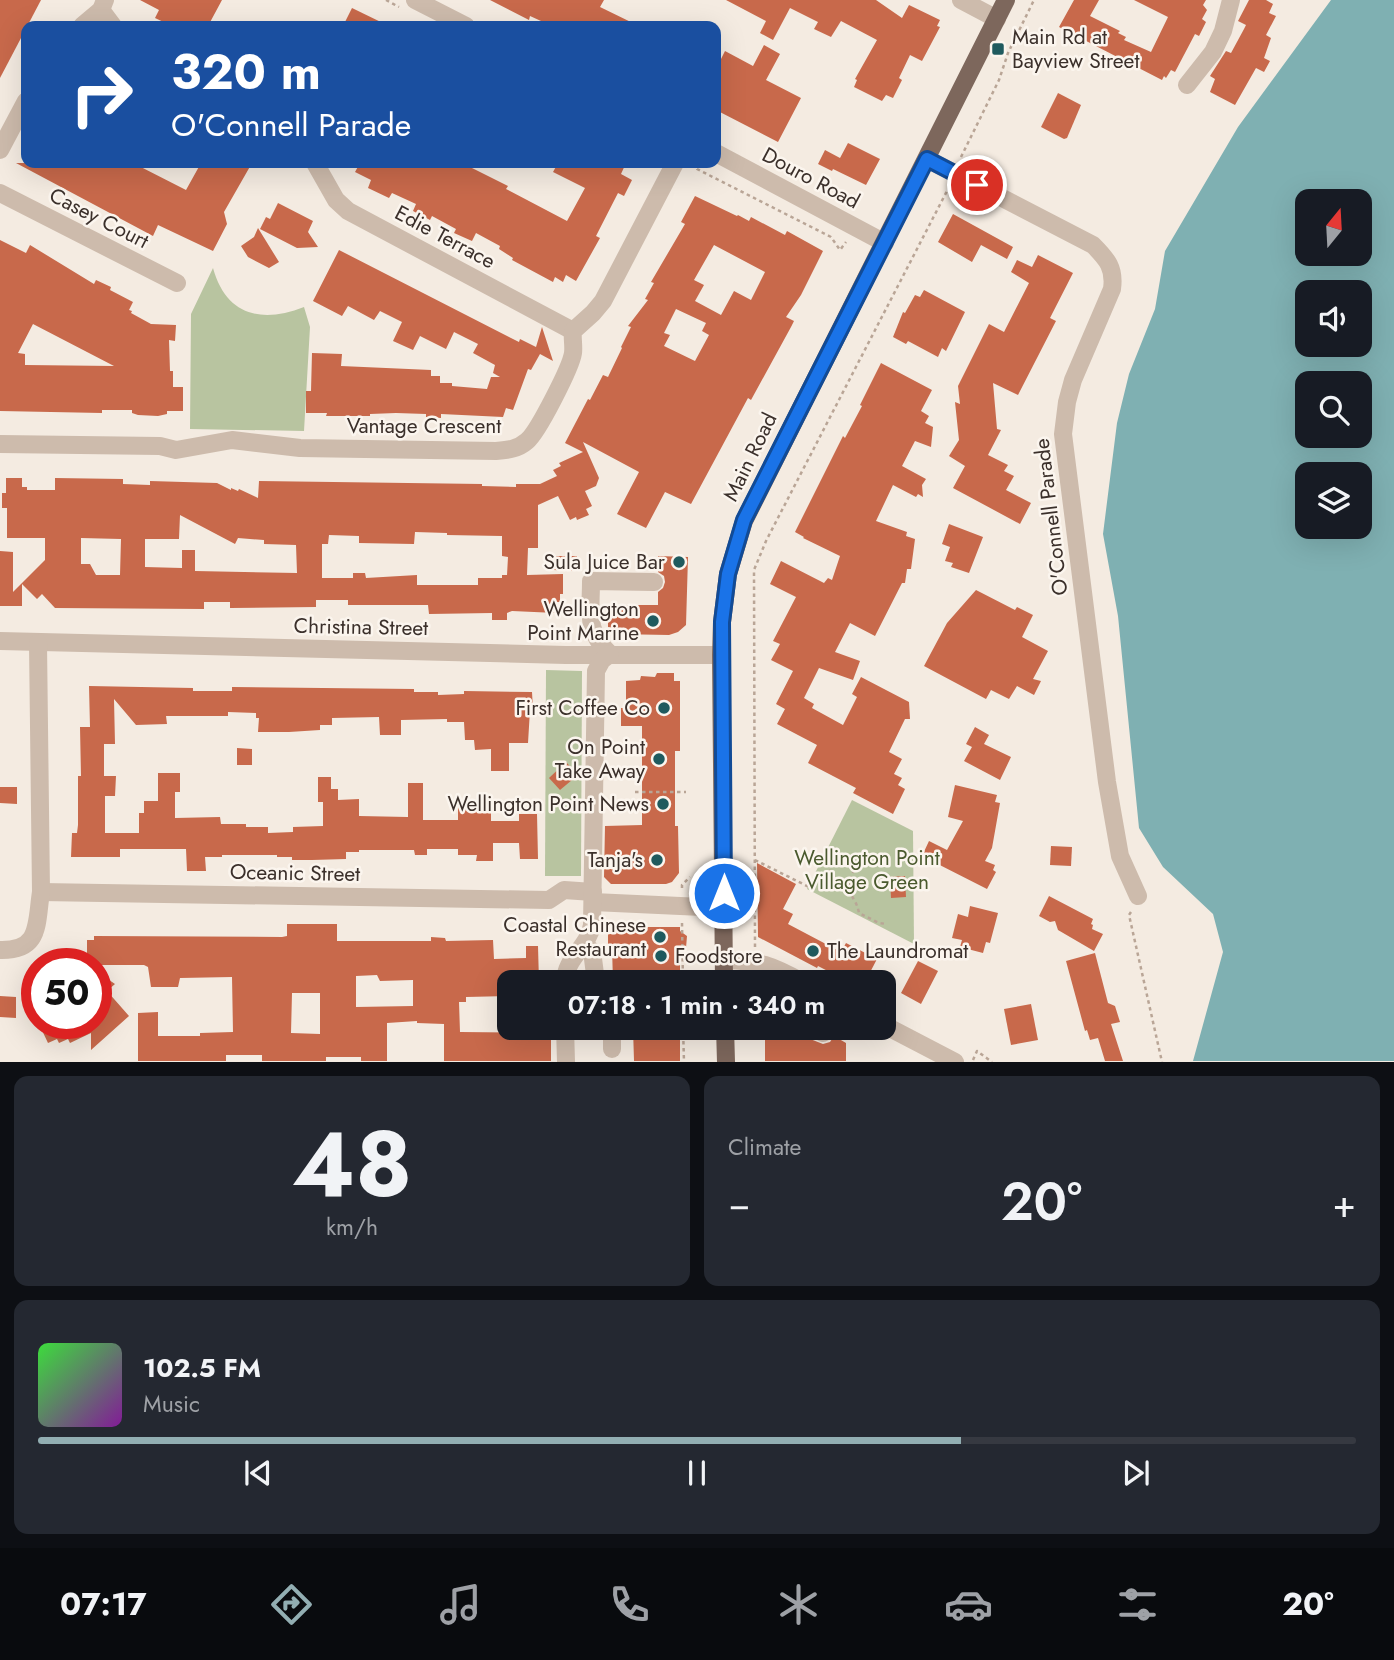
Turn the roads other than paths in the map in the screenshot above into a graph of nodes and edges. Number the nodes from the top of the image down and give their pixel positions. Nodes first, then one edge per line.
1 (415, 0) edge
2 (961, 0) edge
3 (1006, 0) edge
4 (1231, 0) edge
5 (103, 5) edge
6 (997, 19) junction
7 (87, 21) edge
8 (457, 21) edge
9 (1187, 85) dead end
10 (21, 110) edge
11 (0, 150) edge
12 (721, 156) edge
13 (927, 159) junction
14 (318, 168) edge
15 (672, 168) edge
16 (0, 192) edge
17 (885, 243) junction
18 (177, 283) dead end
19 (573, 331) junction
20 (0, 444) edge
21 (654, 582) dead end
22 (0, 641) edge
23 (37, 643) junction
24 (610, 654) junction
25 (721, 655) junction
26 (41, 892) junction
27 (1138, 896) road end
28 (593, 897) junction
29 (724, 908) junction
30 (585, 945) junction
31 (8, 950) edge
32 (724, 960) junction
33 (567, 970) edge
34 (594, 970) edge
35 (724, 970) edge
36 (778, 970) edge
37 (896, 1030) edge
38 (565, 1040) edge
39 (612, 1040) edge
40 (725, 1040) edge
41 (612, 1049) dead end
42 (725, 1061) edge
43 (566, 1062) edge
44 (955, 1062) edge

1 - 8 street
2 - 6 street
3 - 6 main road, Main Road
4 - 9 street
5 - 7 street
6 - 13 main road, Main Road
10 - 11 street
12 - 17 street, Douro Road
13 - 17 main road, Main Road
13 - 27 street, O'Connell Parade
14 - 19 street, Edie Terrace
15 - 19 street
16 - 18 street, Casey Court
17 - 25 main road, Main Road
19 - 20 street, Vantage Crescent
21 - 24 street
22 - 23 street, Christina Street
23 - 24 street, Christina Street
23 - 26 street
24 - 25 street, Christina Street
24 - 28 street
25 - 29 main road, Main Road
26 - 28 street, Oceanic Street
26 - 31 street
28 - 29 street
28 - 30 street
29 - 32 main road, Main Road
30 - 33 street
30 - 34 street
32 - 35 main road, Main Road
32 - 36 street
37 - 44 street
38 - 43 street
39 - 41 street
40 - 42 main road

